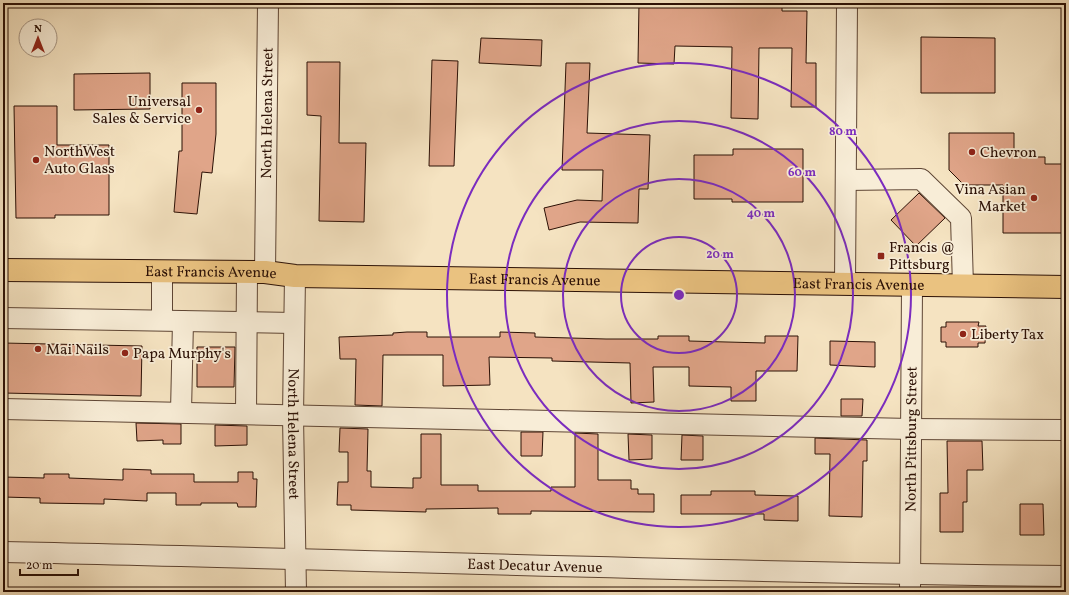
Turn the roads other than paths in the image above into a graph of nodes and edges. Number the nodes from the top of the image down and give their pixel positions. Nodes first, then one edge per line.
1 (268, 3) edge
2 (847, 3) edge
3 (846, 180) junction
4 (3, 270) edge
5 (162, 272) junction
6 (256, 272) junction
7 (295, 276) junction
8 (845, 284) junction
9 (912, 286) junction
10 (963, 286) junction
11 (1066, 287) edge
12 (3, 318) edge
13 (162, 320) junction
14 (183, 321) junction
15 (247, 322) junction
16 (294, 322) junction
17 (3, 409) edge
18 (181, 412) junction
19 (246, 414) junction
20 (293, 416) junction
21 (911, 429) junction
22 (1066, 430) edge
23 (3, 552) edge
24 (296, 558) junction
25 (1066, 576) edge
26 (910, 584) edge
27 (296, 592) edge

1 - 6 street, North Helena Street
2 - 3 street
3 - 8 street
3 - 10 street
4 - 5 main road, East Francis Avenue
5 - 6 main road, East Francis Avenue
5 - 13 street
6 - 7 main road, East Francis Avenue
6 - 15 street, North Helena Street
7 - 8 main road, East Francis Avenue
7 - 16 street, North Helena Street
8 - 9 main road, East Francis Avenue
9 - 10 main road, East Francis Avenue
9 - 21 street, North Pittsburg Street
10 - 11 main road, East Francis Avenue
12 - 13 street
13 - 14 street
14 - 15 street
14 - 18 street
15 - 16 street
15 - 19 street, North Helena Street
16 - 20 street, North Helena Street
17 - 18 street
18 - 19 street
19 - 20 street
20 - 21 street
20 - 24 street, North Helena Street
21 - 22 street
21 - 26 street, North Pittsburg Street
23 - 24 street, East Decatur Avenue
24 - 26 street, East Decatur Avenue
24 - 27 street, North Helena Street
25 - 26 street, East Decatur Avenue

